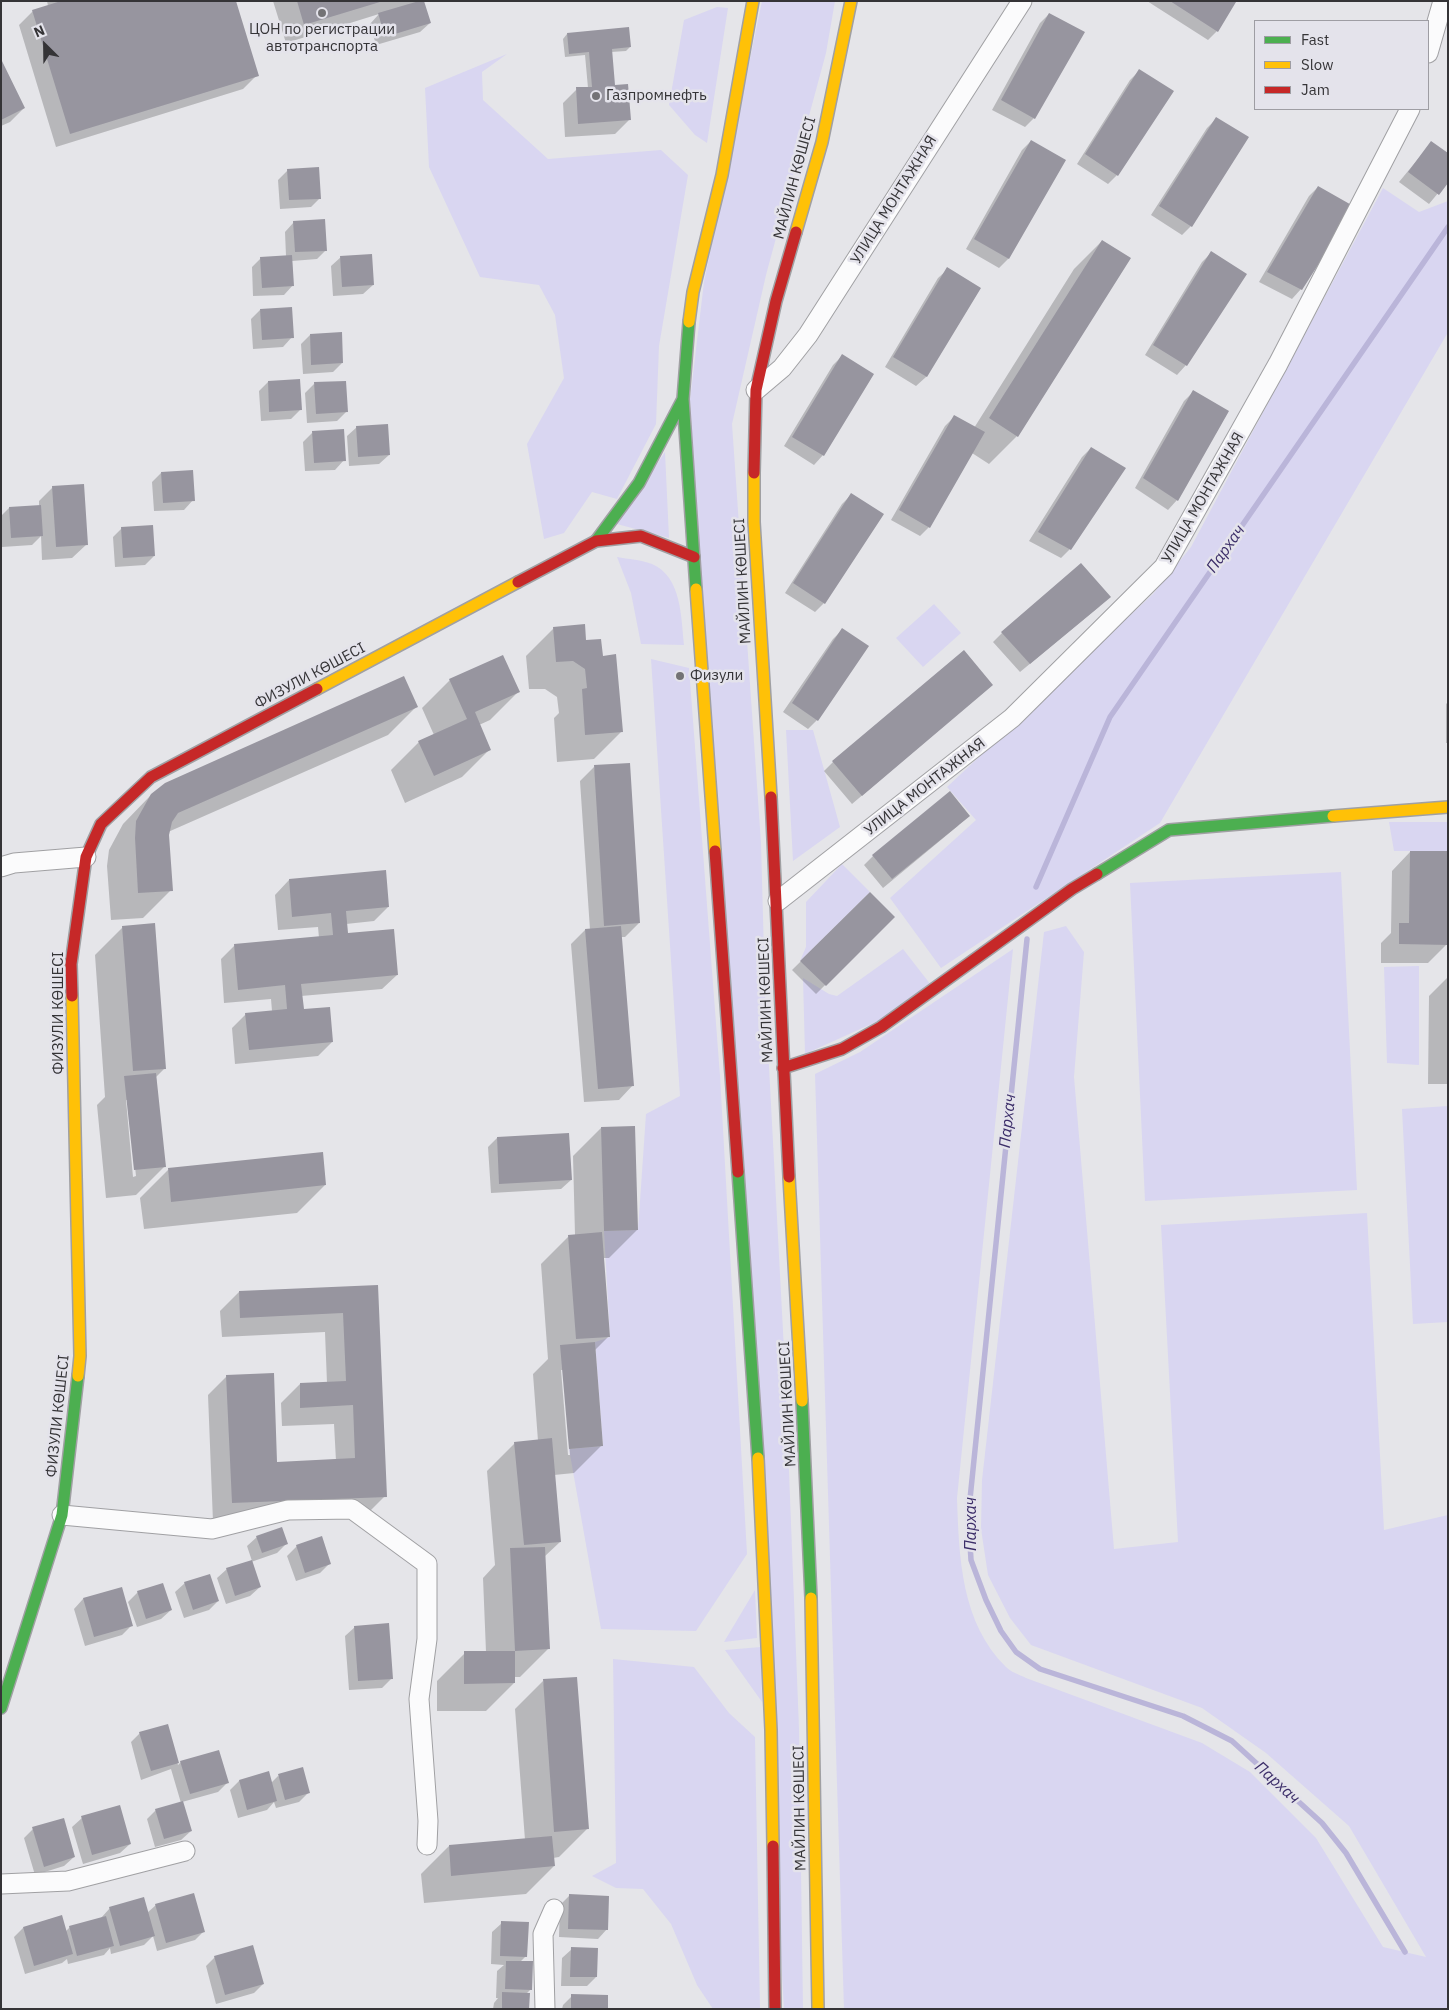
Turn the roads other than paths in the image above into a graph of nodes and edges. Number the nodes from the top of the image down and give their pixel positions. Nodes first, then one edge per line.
1 (753, 1) edge
2 (851, 1) edge
3 (1022, 1) edge
4 (1443, 1) edge
5 (1429, 50) edge
6 (1409, 110) edge
7 (756, 390) junction
8 (683, 399) junction
9 (596, 541) junction
10 (694, 558) junction
11 (1448, 807) edge
12 (86, 857) junction
13 (1, 867) edge
14 (778, 901) junction
15 (783, 1068) junction
16 (62, 1515) junction
17 (1, 1708) edge
18 (427, 1845) dead end
19 (185, 1851) dead end
20 (1, 1884) edge
21 (554, 1909) dead end
22 (545, 2009) edge
23 (775, 2009) edge
24 (818, 2009) edge

1 - 8 main road, МАЙЛИН КӨШЕСІ
2 - 7 main road, МАЙЛИН КӨШЕСІ
3 - 7 street, УЛИЦА МОНТАЖНАЯ
4 - 5 street
6 - 14 street, УЛИЦА МОНТАЖНАЯ
7 - 14 main road, МАЙЛИН КӨШЕСІ
8 - 9 main road
8 - 10 main road, МАЙЛИН КӨШЕСІ
9 - 10 main road
9 - 12 main road, ФИЗУЛИ КӨШЕСІ
10 - 23 main road, МАЙЛИН КӨШЕСІ
11 - 15 main road
12 - 13 street
12 - 16 main road, ФИЗУЛИ КӨШЕСІ
14 - 15 main road, МАЙЛИН КӨШЕСІ
15 - 24 main road, МАЙЛИН КӨШЕСІ
16 - 17 main road, ФИЗУЛИ КӨШЕСІ
16 - 18 street
19 - 20 street
21 - 22 street

